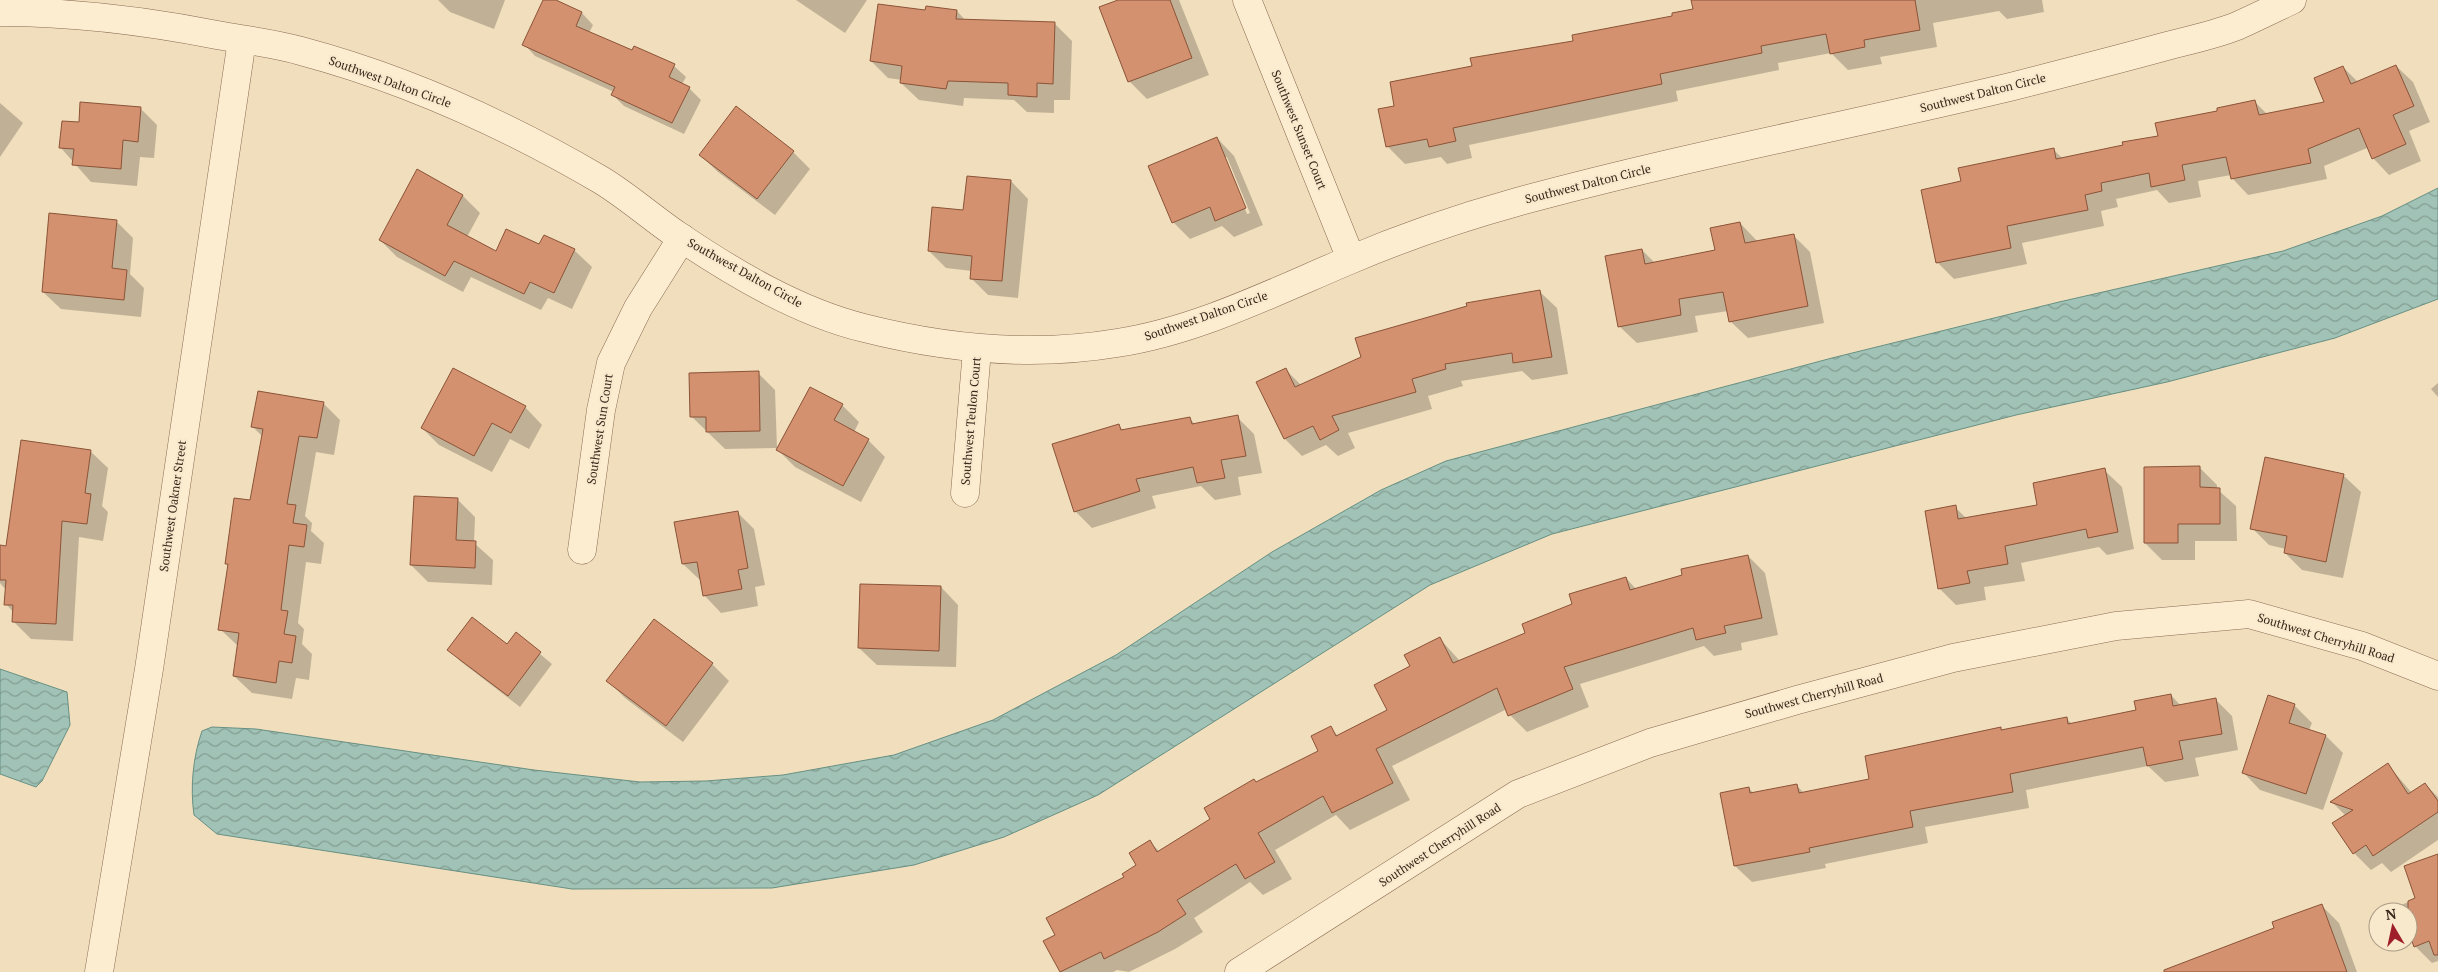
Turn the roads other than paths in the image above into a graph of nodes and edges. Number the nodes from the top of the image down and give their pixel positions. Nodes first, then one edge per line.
1 (1247, 0) edge
2 (2292, 0) edge
3 (0, 12) edge
4 (242, 40) junction
5 (682, 238) junction
6 (1351, 259) junction
7 (977, 350) junction
8 (965, 493) dead end
9 (582, 550) dead end
10 (2438, 676) edge
11 (1242, 971) edge
12 (99, 972) edge

1 - 6 street, Southwest Sunset Court
2 - 6 street, Southwest Dalton Circle
3 - 4 street, Southwest Dalton Circle
4 - 5 street, Southwest Dalton Circle
4 - 12 street, Southwest Oakner Street
5 - 7 street, Southwest Dalton Circle
5 - 9 street, Southwest Sun Court
6 - 7 street, Southwest Dalton Circle
7 - 8 street, Southwest Teulon Court
10 - 11 street, Southwest Cherryhill Road

